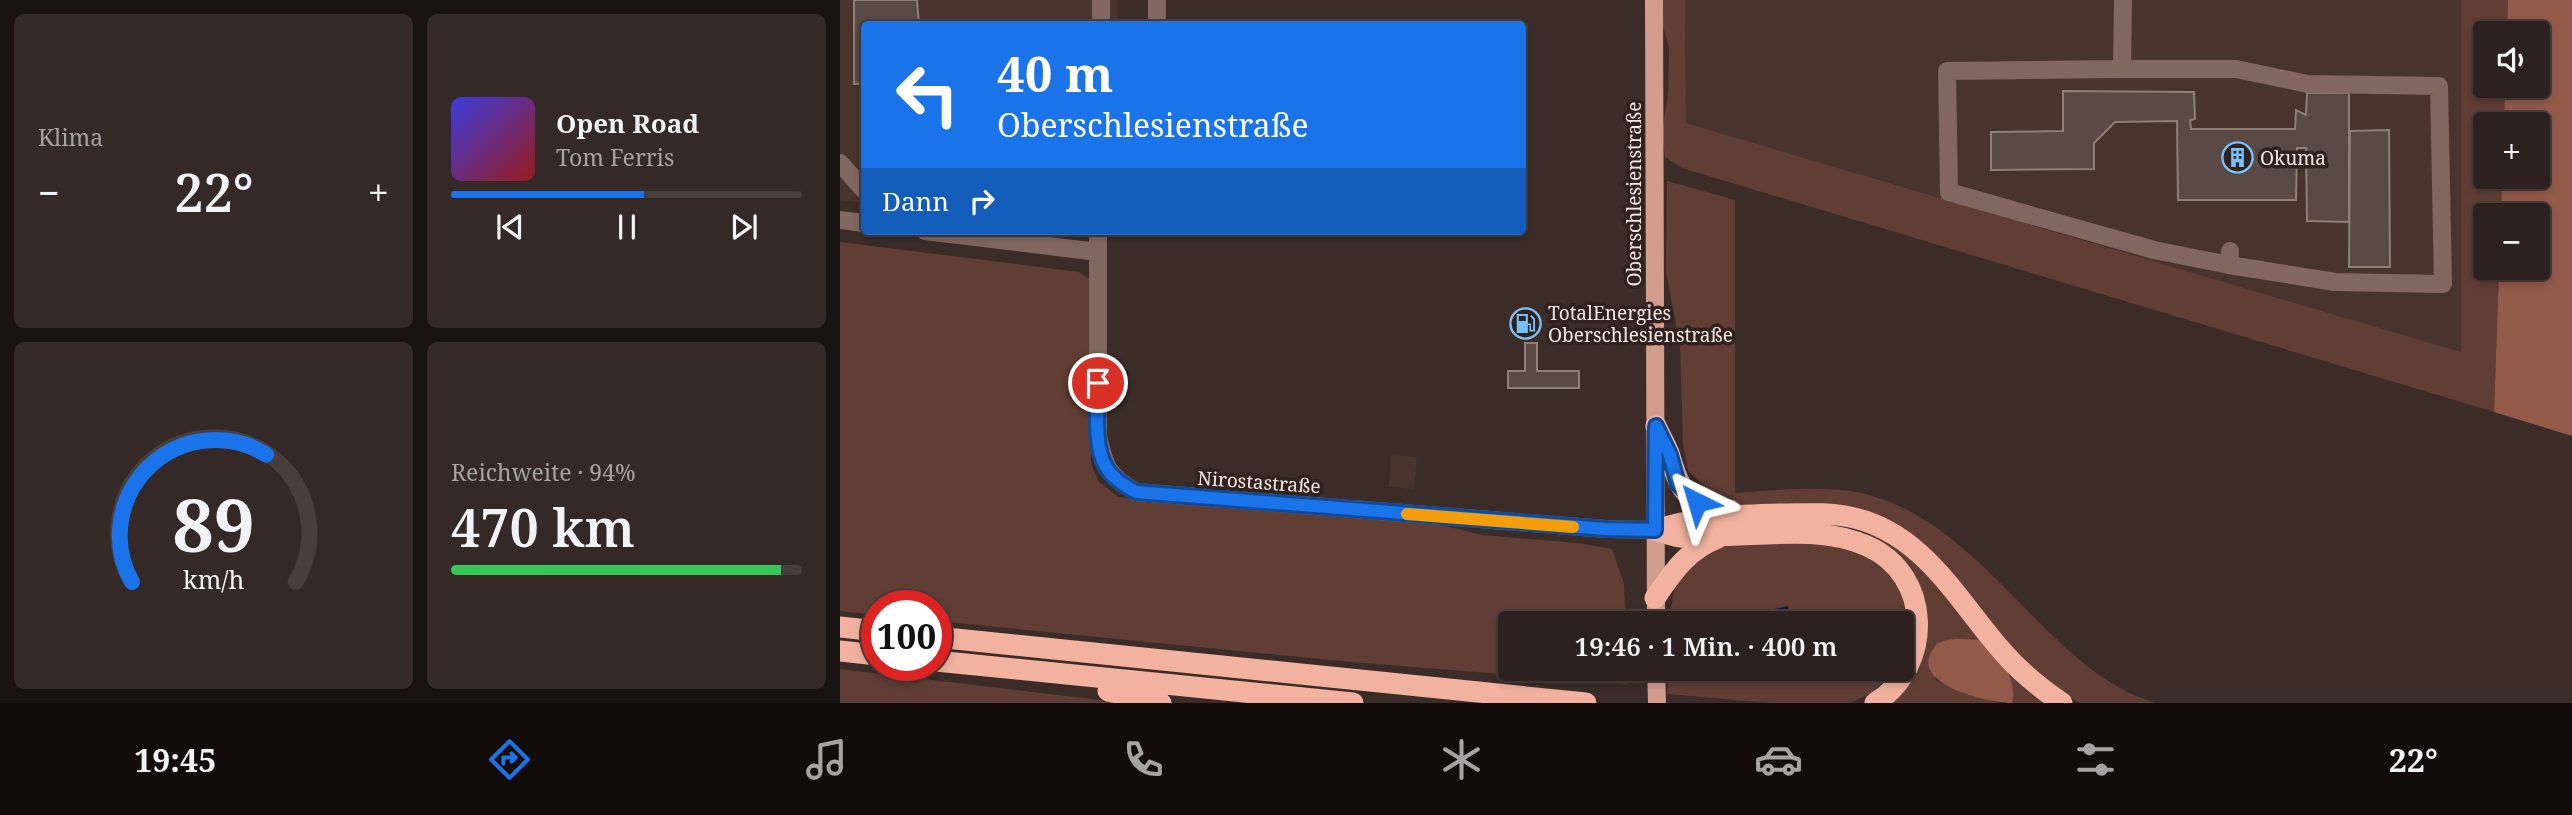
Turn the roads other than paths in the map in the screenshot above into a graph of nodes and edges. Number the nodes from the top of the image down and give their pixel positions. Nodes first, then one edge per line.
1 (1101, 0) edge
2 (1157, 0) edge
3 (1654, 0) edge
4 (2123, 0) edge
5 (1101, 21) edge
6 (1157, 21) edge
7 (2122, 69) junction
8 (840, 163) edge
9 (861, 187) edge
10 (840, 220) edge
11 (861, 223) edge
12 (958, 235) edge
13 (1098, 235) edge
14 (1098, 252) junction
15 (1656, 426) junction
16 (1770, 515) junction
17 (1655, 530) junction
18 (1722, 536) junction
19 (1655, 598) junction
20 (1656, 611) edge
21 (840, 627) edge
22 (861, 629) edge
23 (952, 639) edge
24 (840, 651) edge
25 (861, 653) edge
26 (952, 663) edge
27 (987, 666) junction
28 (1657, 681) edge
29 (1161, 703) edge
30 (1353, 703) edge
31 (1586, 703) edge
32 (1657, 703) edge
33 (1875, 703) edge
34 (2062, 703) edge

1 - 5 street
2 - 6 street
3 - 15 main road, Oberschlesienstraße
4 - 7 street
7 - 7 street
8 - 9 street
10 - 11 street
12 - 14 street
13 - 14 street, Nirostastraße
14 - 17 street, Nirostastraße
15 - 16 highway
15 - 17 main road, Oberschlesienstraße
16 - 17 highway
16 - 34 highway
17 - 18 highway
17 - 19 main road, Oberschlesienstraße
18 - 19 highway
18 - 33 highway
19 - 20 main road, Oberschlesienstraße
21 - 22 highway
23 - 31 highway
24 - 25 highway
26 - 27 highway
27 - 29 highway
27 - 30 highway
28 - 32 main road

